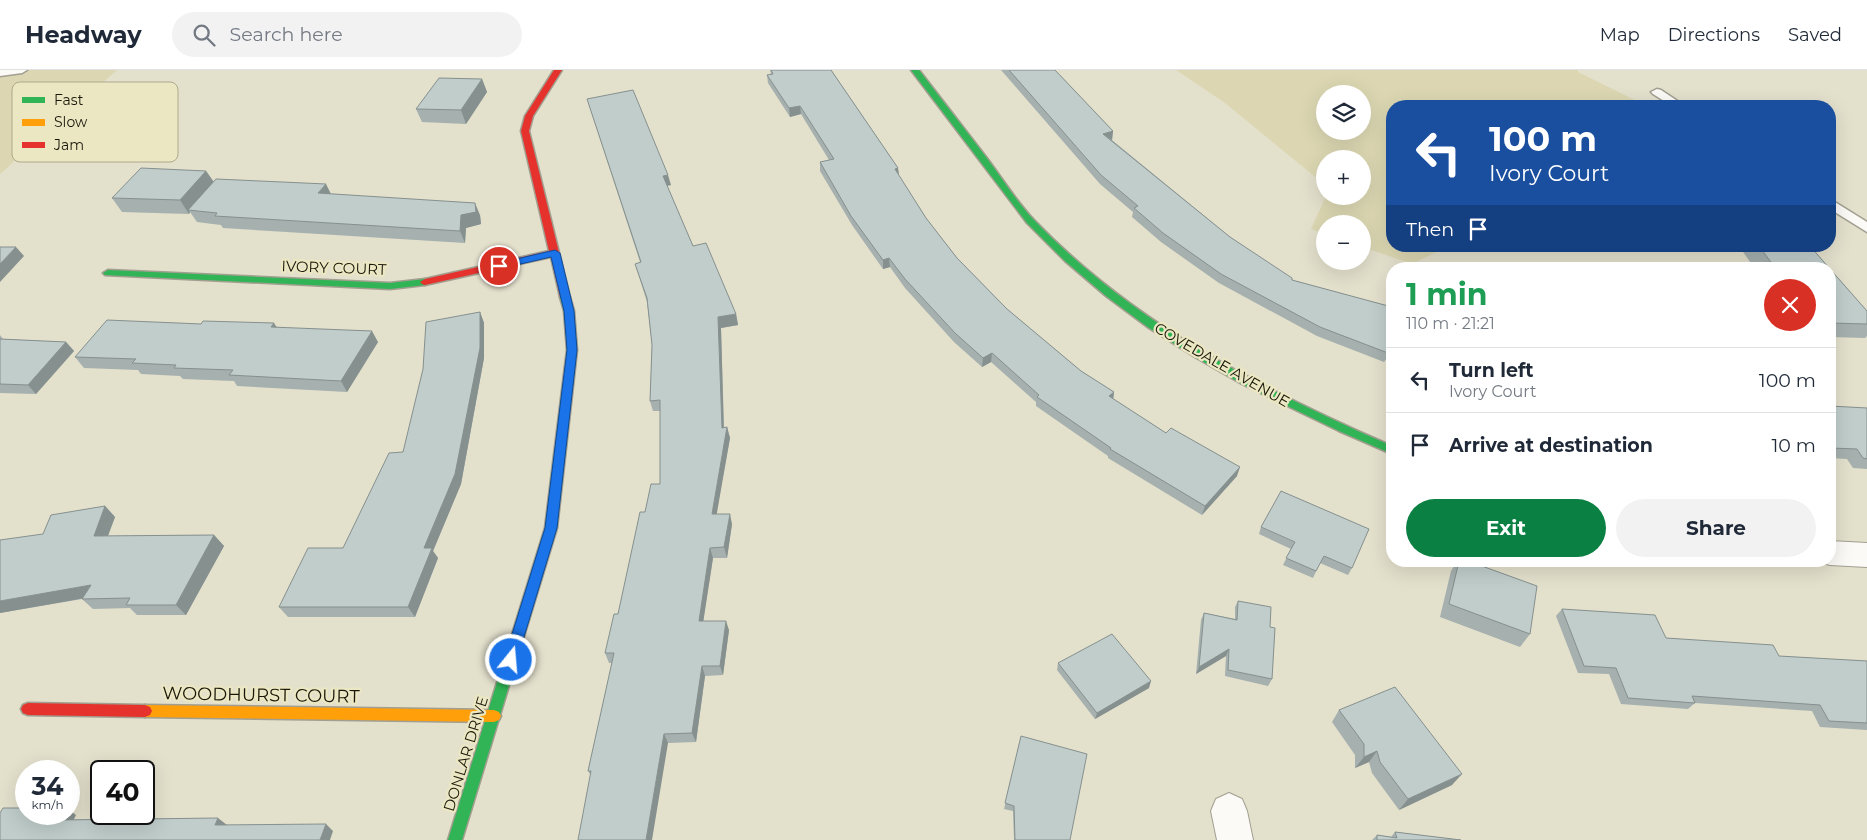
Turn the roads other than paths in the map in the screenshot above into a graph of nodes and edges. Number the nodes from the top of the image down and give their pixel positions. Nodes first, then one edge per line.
1 (22, 70) edge
2 (558, 70) edge
3 (915, 70) edge
4 (0, 73) edge
5 (1657, 92) dead end
6 (1670, 100) edge
7 (1836, 207) edge
8 (1867, 228) edge
9 (555, 253) junction
10 (108, 273) dead end
11 (1386, 448) edge
12 (1836, 553) edge
13 (1867, 555) edge
14 (28, 709) dead end
15 (494, 716) junction
16 (455, 840) edge

1 - 4 lane
2 - 9 street, DONLAR DRIVE
3 - 11 street, COVEDALE AVENUE
5 - 6 lane
7 - 8 lane
9 - 10 street, IVORY COURT
9 - 15 street, DONLAR DRIVE
12 - 13 street
14 - 15 street, WOODHURST COURT
15 - 16 street, DONLAR DRIVE

